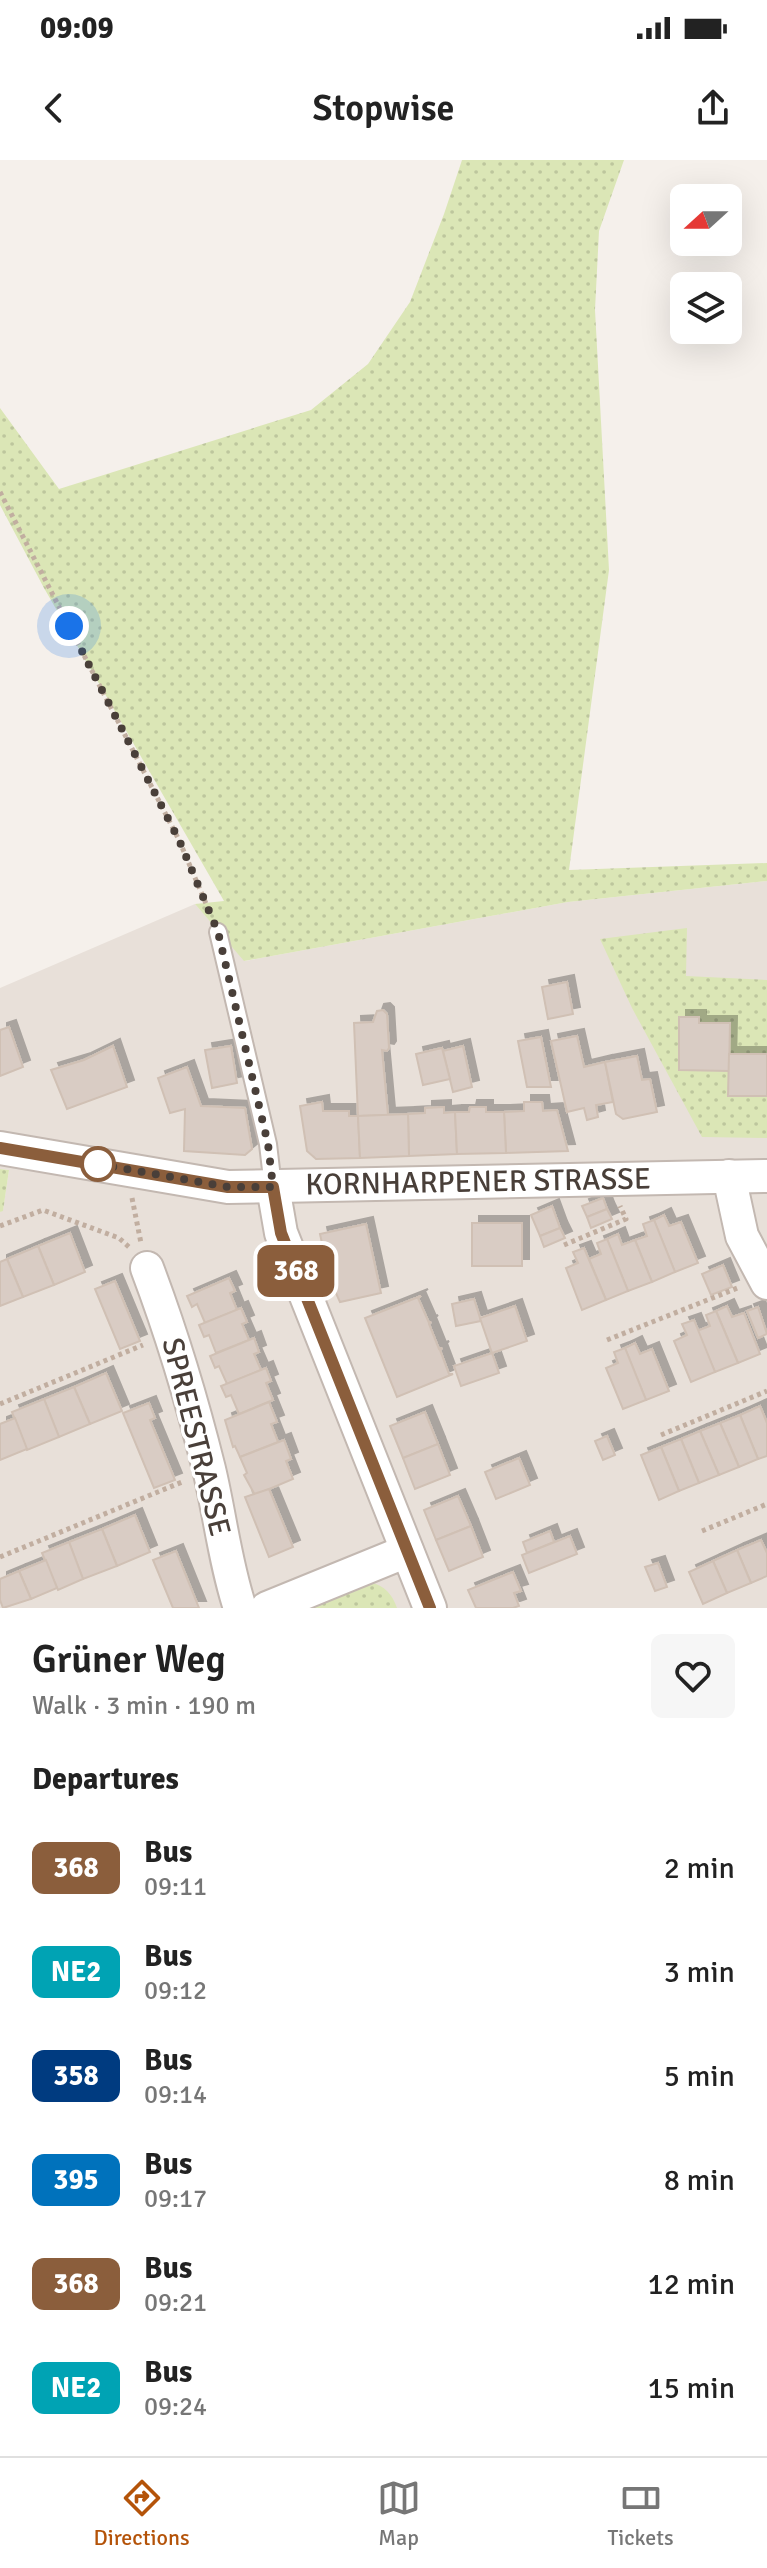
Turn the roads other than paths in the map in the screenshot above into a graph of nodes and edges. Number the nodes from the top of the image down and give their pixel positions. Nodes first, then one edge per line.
1 (218, 932) road end
2 (0, 1148) edge
3 (729, 1176) junction
4 (767, 1176) edge
5 (273, 1187) junction
6 (147, 1268) road end
7 (766, 1280) edge
8 (407, 1551) junction
9 (240, 1608) edge
10 (267, 1608) edge
11 (430, 1608) edge

1 - 5 lane
2 - 5 street, KORNHARPENER STRASSE
3 - 4 street, KORNHARPENER STRASSE
3 - 5 street, KORNHARPENER STRASSE
3 - 7 street
5 - 8 street
6 - 9 street, SPREESTRASSE
8 - 10 street
8 - 11 street

